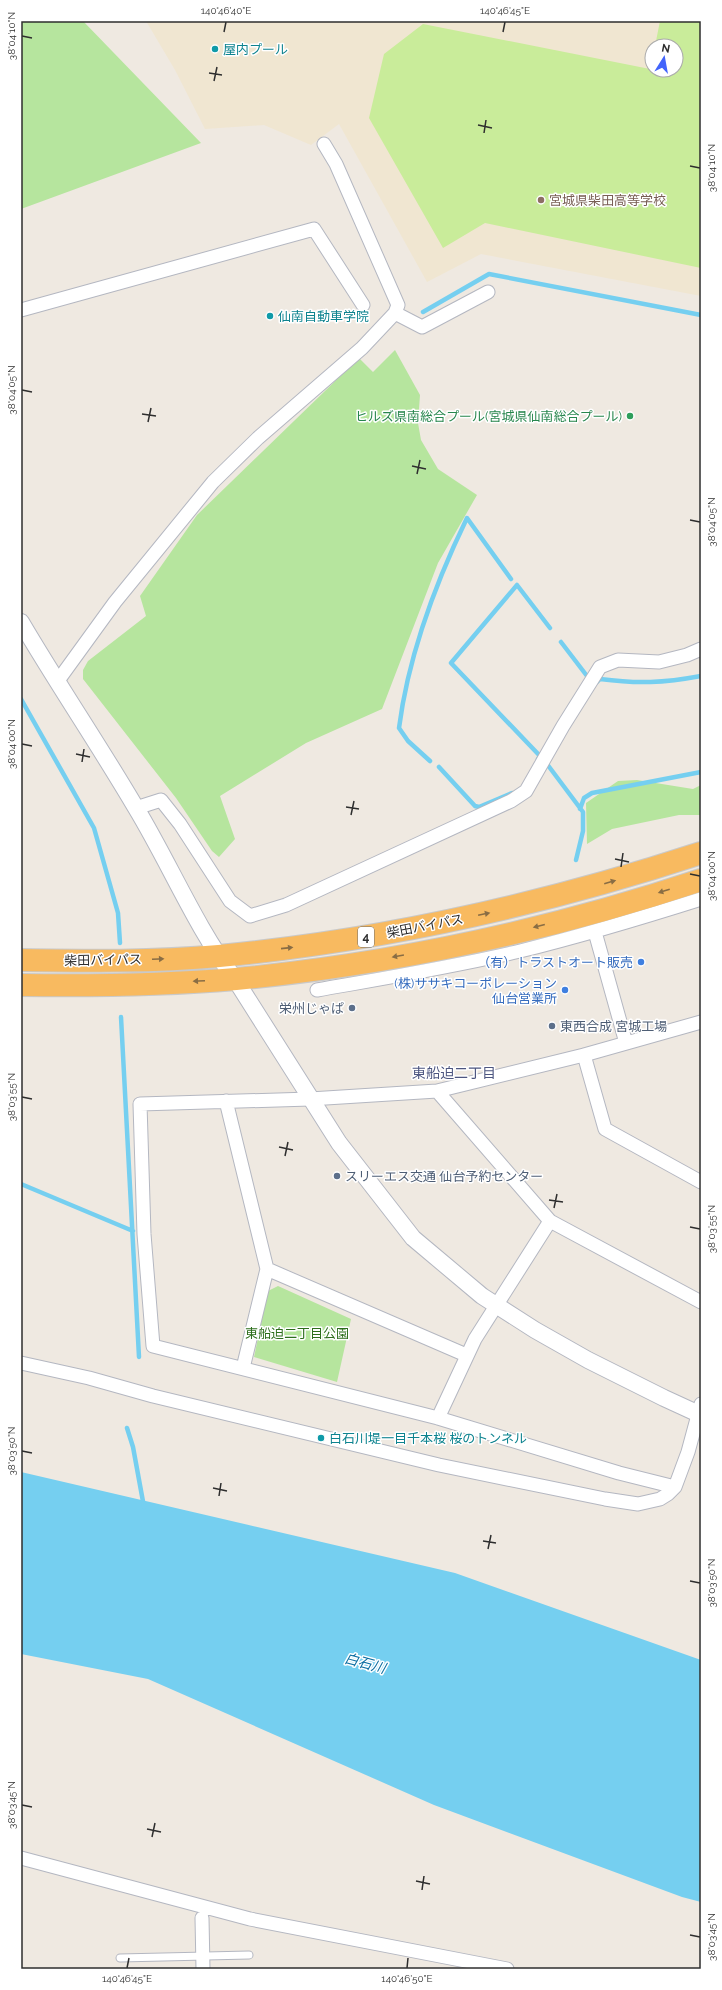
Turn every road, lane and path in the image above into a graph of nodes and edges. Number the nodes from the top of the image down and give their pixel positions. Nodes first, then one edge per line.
1 (324, 144) dead end
2 (488, 292) dead end
3 (363, 305) dead end
4 (21, 310) edge
5 (395, 313) junction
6 (21, 622) edge
7 (701, 650) edge
8 (57, 682) junction
9 (136, 808) junction
10 (701, 854) edge
11 (701, 880) edge
12 (701, 899) edge
13 (595, 932) junction
14 (218, 956) junction
15 (21, 960) edge
16 (421, 962) junction
17 (235, 979) junction
18 (21, 985) edge
19 (317, 990) dead end
20 (701, 1022) edge
21 (626, 1043) junction
22 (584, 1055) junction
23 (437, 1091) junction
24 (310, 1098) junction
25 (226, 1101) junction
26 (701, 1182) edge
27 (550, 1221) junction
28 (267, 1269) junction
29 (701, 1302) edge
30 (496, 1306) junction
31 (466, 1356) junction
32 (21, 1363) edge
33 (243, 1368) junction
34 (700, 1411) edge
35 (438, 1418) junction
36 (675, 1487) junction
37 (21, 1858) edge
38 (202, 1918) dead end
39 (203, 1955) junction
40 (249, 1955) dead end
41 (120, 1958) dead end
42 (203, 1969) edge
43 (507, 1969) edge

1 - 5 street
2 - 5 street
3 - 4 street
5 - 8 street
6 - 8 street
7 - 9 street
8 - 9 street
9 - 14 street
14 -> 10 highway, 柴田バイパス / 4
11 -> 16 highway, 柴田バイパス / 4
12 - 13 street
13 - 16 street
13 - 21 street
15 -> 14 highway, 柴田バイパス / 4
14 - 17 street
16 -> 17 highway, 柴田バイパス / 4
16 - 19 street
17 -> 18 highway, 柴田バイパス / 4
17 - 24 street
20 - 21 street
21 - 22 street
22 - 23 street
22 - 26 street
23 - 24 street
23 - 27 street
24 - 25 street
24 - 30 street
25 - 28 street
25 - 33 street
27 - 29 street
27 - 30 street
28 - 31 street
28 - 33 street
30 - 31 street
30 - 34 street
31 - 35 street
32 - 36 street
33 - 35 street
34 - 36 street
35 - 36 street
37 - 43 street
38 - 39 street
39 - 40 lane
39 - 41 lane
39 - 42 street

